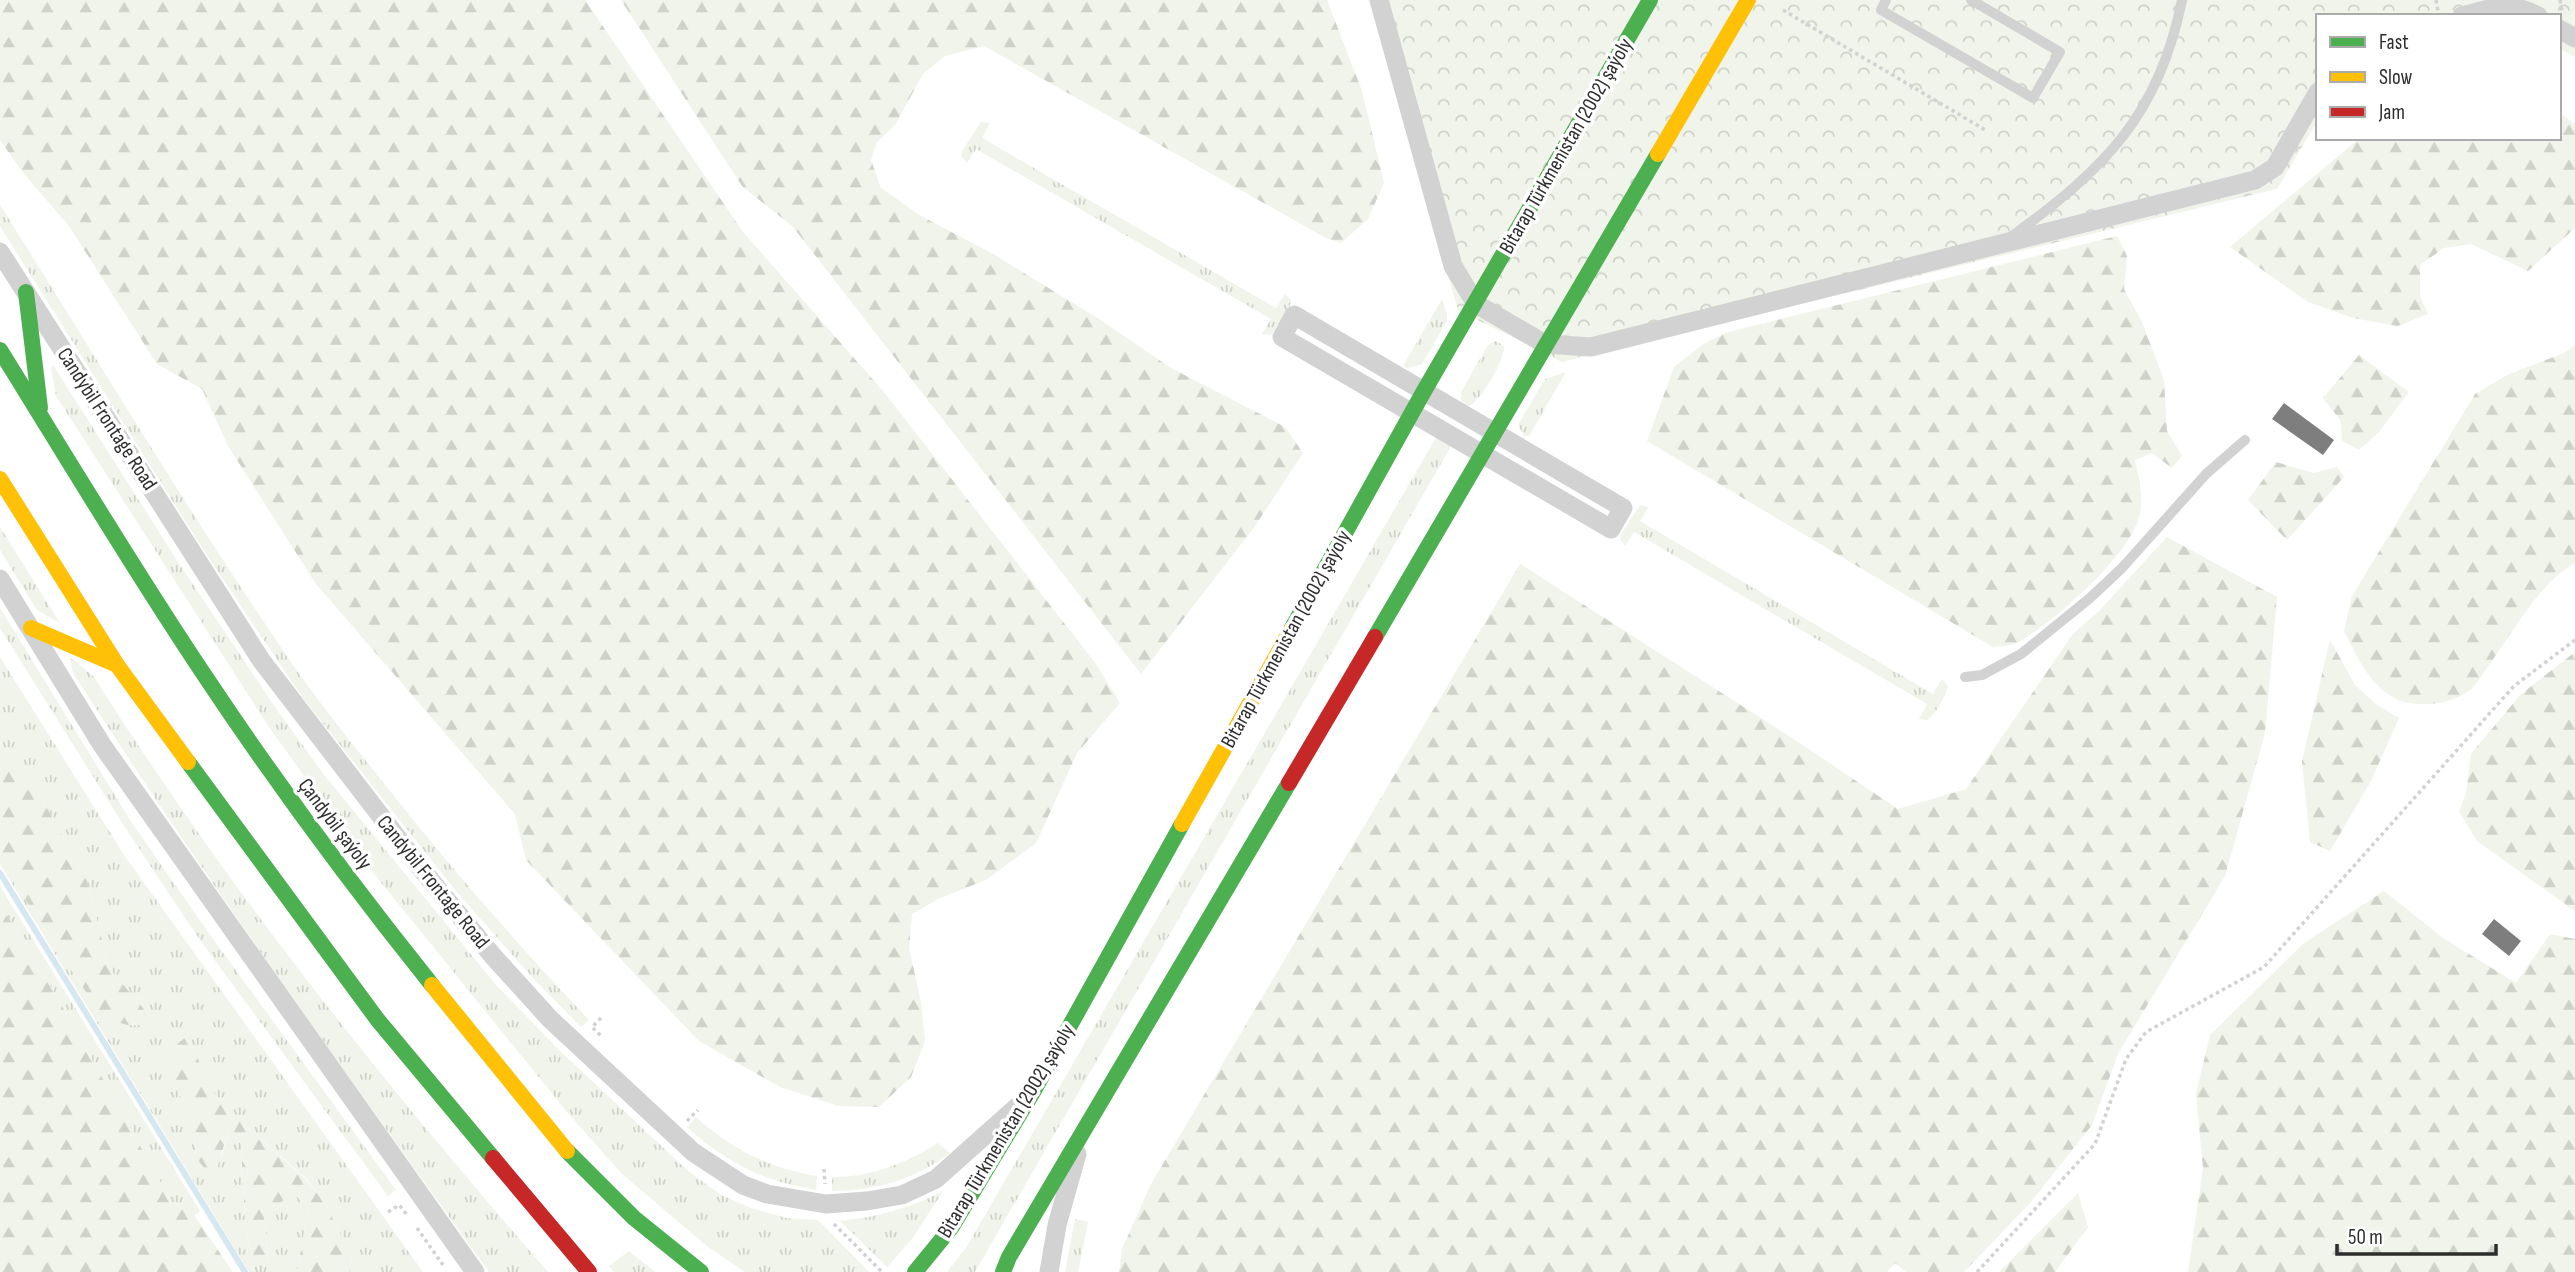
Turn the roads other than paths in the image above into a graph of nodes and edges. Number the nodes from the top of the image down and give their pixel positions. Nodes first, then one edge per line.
1 (1379, 0) edge
2 (1650, 0) edge
3 (1748, 0) edge
4 (1886, 0) edge
5 (1971, 0) edge
6 (2182, 0) edge
7 (2470, 14) edge
8 (2534, 14) edge
9 (2316, 95) edge
10 (2004, 242) junction
11 (0, 252) edge
12 (26, 292) junction
13 (1476, 303) junction
14 (1545, 344) junction
15 (0, 350) edge
16 (1424, 391) junction
17 (1412, 413) junction
18 (41, 416) junction
19 (1495, 433) junction
20 (2245, 440) dead end
21 (1482, 453) junction
22 (0, 479) edge
23 (0, 579) edge
24 (31, 628) junction
25 (117, 665) junction
26 (1965, 677) dead end
27 (1033, 1092) junction
28 (1086, 1125) junction
29 (475, 1272) edge
30 (589, 1272) edge
31 (701, 1272) edge
32 (915, 1272) edge
33 (1003, 1272) edge
34 (1049, 1272) edge

1 - 13 street
2 - 13 street, Bitarap Türkmenistan (2002) şaýoly
3 - 14 street
4 - 5 lane
6 - 10 lane
7 - 8 street
9 - 10 street
10 - 14 street
11 - 12 street, Candybil Frontage Road
12 - 18 street
12 - 27 street, Candybil Frontage Road
13 - 14 street
13 - 16 street, Bitarap Türkmenistan (2002) şaýoly
14 - 19 street
15 - 18 street, Çandybil şaýoly
16 - 17 street, Bitarap Türkmenistan (2002) şaýoly
16 - 17 street
16 - 19 street
17 - 21 street
17 - 27 street, Bitarap Türkmenistan (2002) şaýoly
18 - 31 street, Çandybil şaýoly
19 - 21 street
19 - 21 street
20 - 26 lane
21 - 28 street
22 - 25 street
23 - 24 street
24 - 25 street
24 - 29 street
25 - 30 street
27 - 32 street, Bitarap Türkmenistan (2002) şaýoly
28 - 33 street
28 - 34 street

